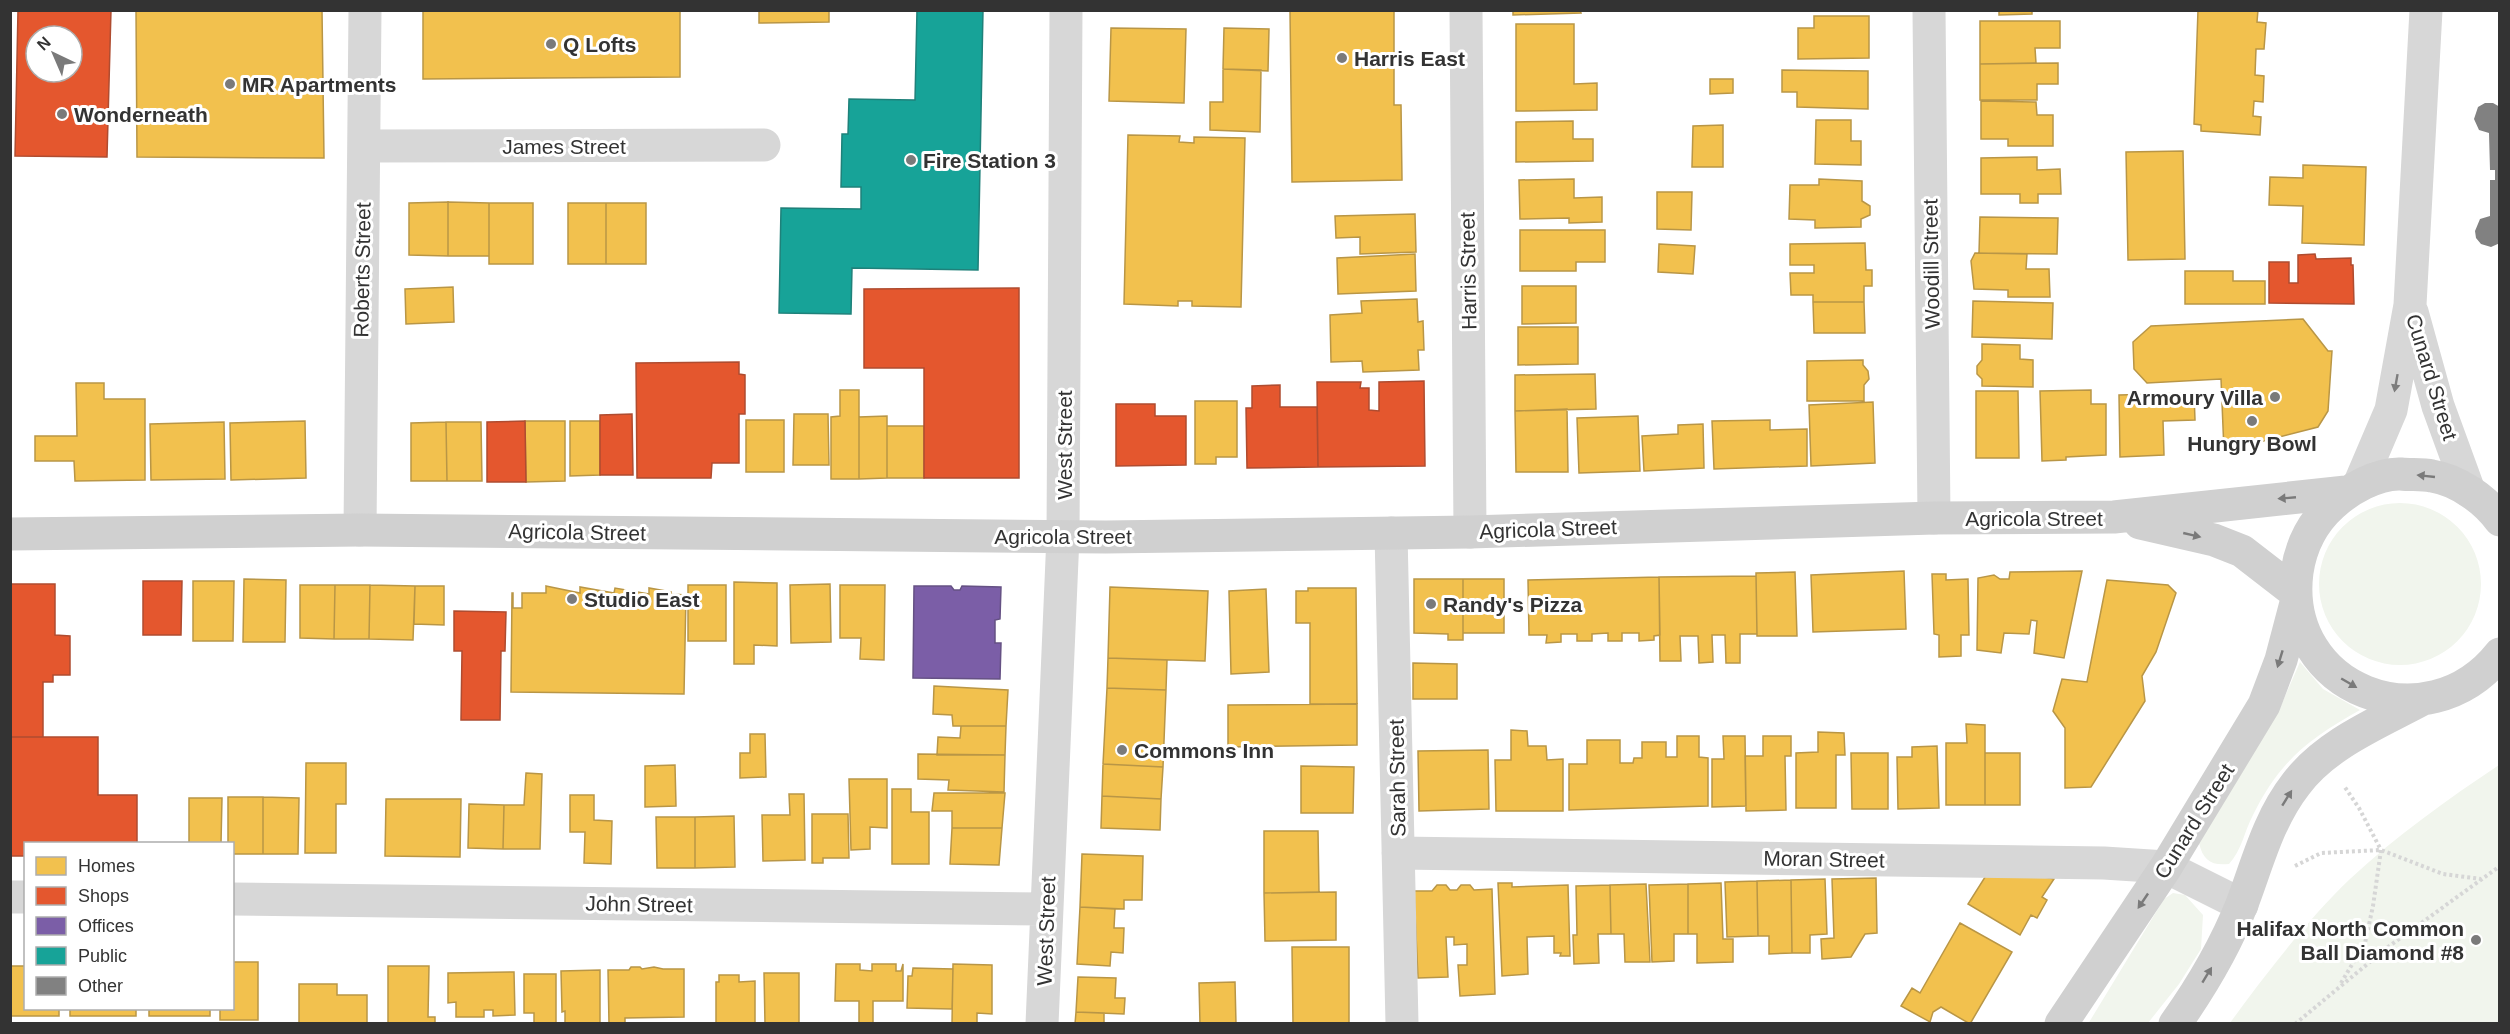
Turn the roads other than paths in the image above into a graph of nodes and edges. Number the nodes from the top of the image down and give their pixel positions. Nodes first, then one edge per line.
1 (365, 10) edge
2 (1066, 10) edge
3 (1466, 10) edge
4 (1929, 10) edge
5 (2426, 10) edge
6 (764, 145) dead end
7 (364, 146) junction
8 (2410, 305) junction
9 (2352, 489) junction
10 (2469, 491) junction
11 (2498, 516) edge
12 (2114, 517) junction
13 (1934, 518) junction
14 (360, 530) junction
15 (1470, 532) junction
16 (1391, 533) junction
17 (10, 534) edge
18 (1063, 536) junction
19 (2295, 597) junction
20 (2499, 654) edge
21 (2499, 674) edge
22 (2466, 685) junction
23 (2421, 700) junction
24 (1398, 853) junction
25 (2166, 867) junction
26 (234, 899) edge
27 (2242, 904) junction
28 (1046, 909) junction
29 (1042, 1023) edge
30 (1402, 1023) edge
31 (2061, 1023) edge
32 (2175, 1023) edge

1 - 7 street, Roberts Street
2 - 18 street, West Street
3 - 15 street, Harris Street
4 - 13 street, Woodill Street
5 - 8 street
6 - 7 street, James Street
7 - 14 street, Roberts Street
8 -> 9 street, Cunard Street
8 - 10 street, Cunard Street
10 -> 9 street, Agricola Street
9 -> 12 street, Agricola Street
9 - 19 street, Cunard Street
10 - 11 street, Agricola Street
12 - 13 street, Agricola Street
12 -> 19 street, Agricola Street
13 - 15 street, Agricola Street
14 - 17 street, Agricola Street
14 - 18 street, Agricola Street
15 - 16 street, Agricola Street
16 - 18 street, Agricola Street
16 - 24 street, Sarah Street
18 - 28 street, West Street
19 -> 23 street
19 -> 25 street, Cunard Street
20 - 22 street
21 - 22 street
22 - 23 street
27 -> 23 street
24 - 25 street, Moran Street
24 - 30 street, Sarah Street
25 - 27 street, Moran Street
25 -> 31 street, Cunard Street
26 - 28 street, John Street
32 -> 27 street
28 - 29 street, West Street

